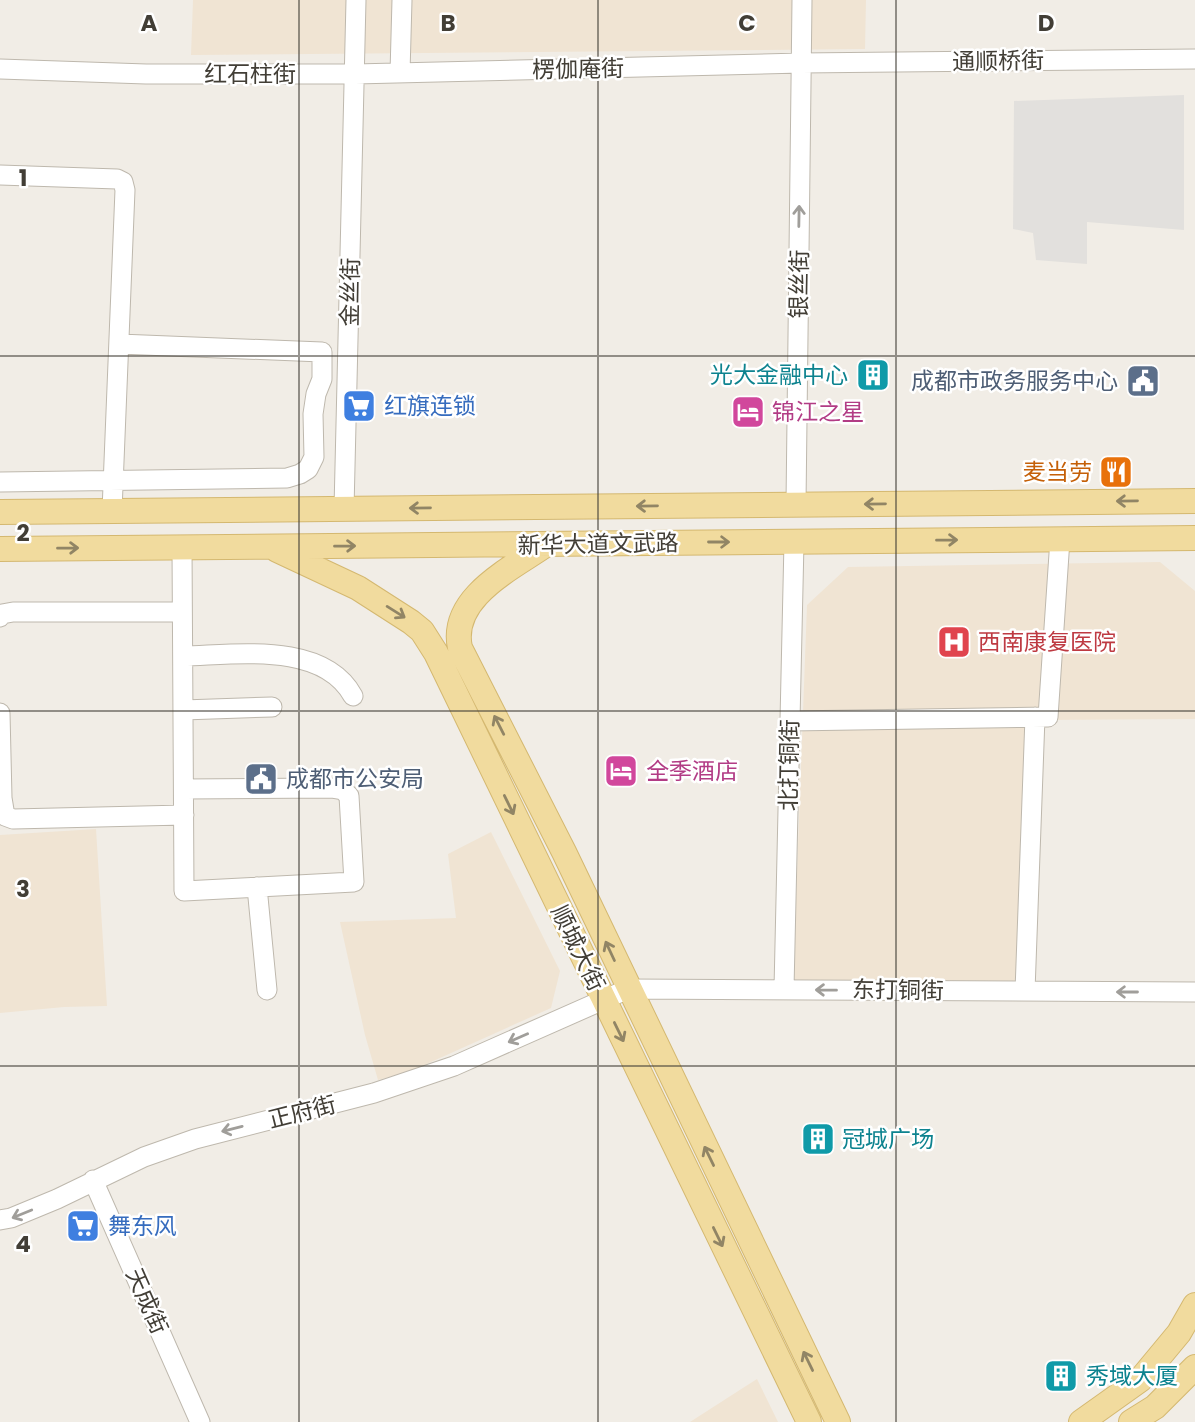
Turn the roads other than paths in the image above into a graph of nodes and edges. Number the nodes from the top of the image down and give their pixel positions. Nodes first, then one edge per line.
1 (356, 0) edge
2 (401, 0) edge
3 (802, 0) edge
4 (1195, 59) edge
5 (801, 63) junction
6 (0, 68) edge
7 (401, 73) junction
8 (355, 74) junction
9 (0, 175) edge
10 (119, 344) junction
11 (323, 362) junction
12 (349, 363) junction
13 (113, 480) junction
14 (0, 482) edge
15 (1195, 501) edge
16 (796, 504) junction
17 (344, 509) junction
18 (112, 511) junction
19 (0, 512) edge
20 (1195, 538) edge
21 (1060, 539) junction
22 (794, 542) junction
23 (547, 544) junction
24 (182, 547) junction
25 (270, 547) junction
26 (0, 549) edge
27 (182, 612) junction
28 (0, 617) edge
29 (183, 656) junction
30 (353, 696) dead end
31 (272, 707) dead end
32 (183, 710) junction
33 (0, 713) edge
34 (1035, 717) junction
35 (790, 721) junction
36 (184, 789) junction
37 (184, 815) junction
38 (257, 887) junction
39 (628, 989) junction
40 (784, 989) junction
41 (267, 990) dead end
42 (1025, 992) junction
43 (1195, 992) edge
44 (603, 1001) junction
45 (93, 1180) junction
46 (0, 1220) edge
47 (1195, 1305) edge
48 (1195, 1367) edge
49 (201, 1422) edge
50 (809, 1422) edge
51 (838, 1422) edge
52 (1081, 1422) edge
53 (1131, 1422) edge

1 - 8 street, 金丝街
2 - 7 street
3 - 5 street, 银丝街
4 - 5 street, 通顺桥街
5 - 7 street, 楞伽庵街
16 -> 5 street, 银丝街
6 - 8 street, 红石柱街
7 - 8 street, 楞伽庵街
8 - 12 street, 金丝街
9 - 10 street
10 - 11 street
10 - 13 street
11 - 12 street
11 - 13 street
12 - 17 street, 金丝街
13 - 14 street
13 - 18 street
15 -> 16 main road, 新华大道文武路
16 -> 17 main road, 新华大道文武路
17 - 18 main road, 新华大道文武路
18 - 19 main road, 新华大道文武路
20 - 21 main road, 新华大道文武路
22 -> 21 main road, 新华大道文武路
21 - 34 street
23 -> 22 main road, 新华大道文武路
22 - 35 street, 北打铜街
25 -> 23 main road, 新华大道文武路
39 -> 23 main road, 顺城大街
24 - 25 main road, 新华大道文武路
26 -> 24 main road, 新华大道文武路
24 - 27 street
25 -> 44 main road, 顺城大街
27 - 28 street
27 - 29 street
29 - 30 street
29 - 32 street
31 - 32 street
32 - 36 street
33 - 37 street
34 - 35 street
34 - 42 street
35 - 40 street, 北打铜街
36 - 37 street
36 - 38 street
37 - 38 street
38 - 41 street
39 - 40 street, 东打铜街
39 - 44 street, 东打铜街
51 -> 39 main road, 顺城大街
42 -> 40 street, 东打铜街
43 -> 42 street, 东打铜街
44 -> 45 street, 正府街
44 -> 50 main road, 顺城大街
45 -> 46 street, 正府街
45 - 49 street, 天成街
47 - 52 main road
48 - 53 main road

